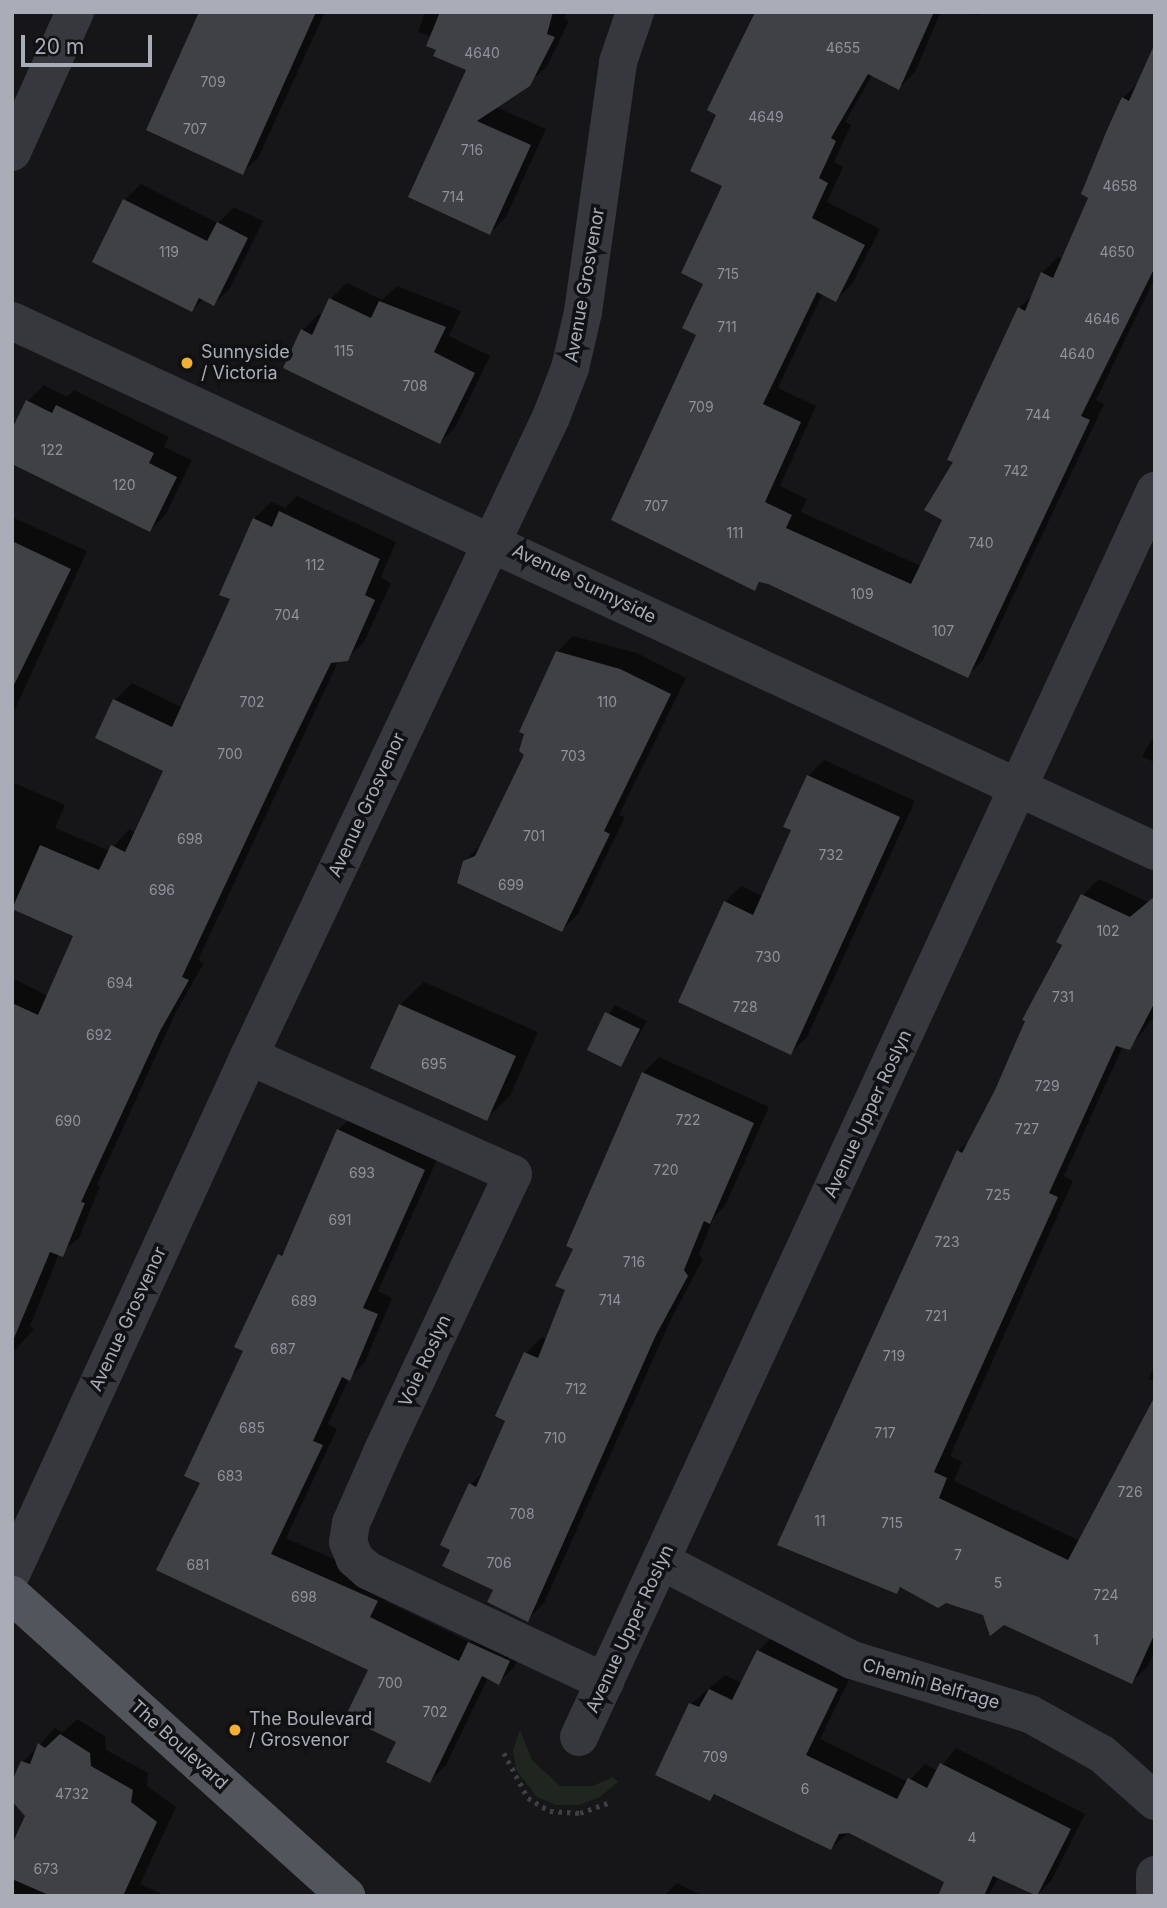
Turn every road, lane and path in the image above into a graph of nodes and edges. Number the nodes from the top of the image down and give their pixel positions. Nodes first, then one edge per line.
1 (75, 12) edge
2 (635, 12) edge
3 (12, 152) edge
4 (12, 321) edge
5 (1155, 491) edge
6 (492, 540) junction
7 (1019, 786) junction
8 (1155, 851) edge
9 (249, 1056) junction
10 (661, 1561) junction
11 (12, 1572) edge
12 (12, 1595) edge
13 (605, 1682) junction
14 (579, 1737) dead end
15 (504, 1753) dead end
16 (1155, 1801) edge
17 (610, 1802) dead end
18 (1155, 1875) edge
19 (1155, 1889) edge
20 (346, 1896) edge

1 - 3 street
2 - 6 street, Avenue Grosvenor
4 - 6 street, Avenue Sunnyside
5 - 7 street, Avenue Upper Roslyn
6 - 7 street, Avenue Sunnyside
6 - 9 street, Avenue Grosvenor
7 - 8 street, Avenue Sunnyside
7 - 10 street, Avenue Upper Roslyn
9 - 11 street, Avenue Grosvenor
9 - 13 street, Voie Roslyn
10 - 13 street, Avenue Upper Roslyn
10 - 16 street, Chemin Belfrage
12 - 20 main road, The Boulevard
13 - 14 street, Avenue Upper Roslyn
15 - 17 path
18 - 19 street

